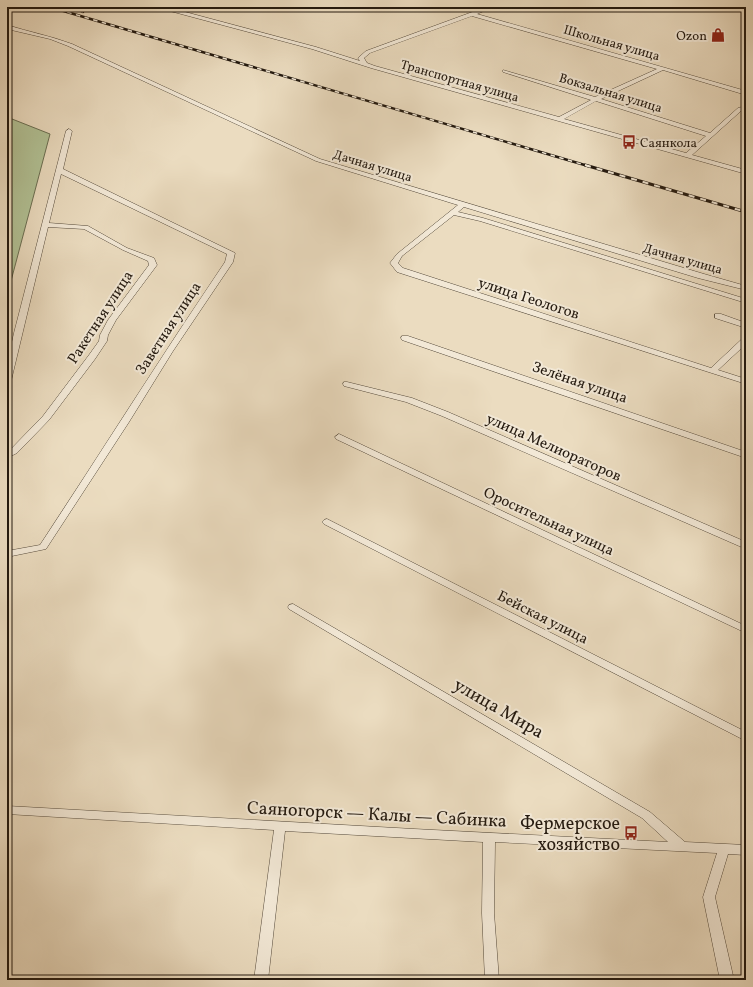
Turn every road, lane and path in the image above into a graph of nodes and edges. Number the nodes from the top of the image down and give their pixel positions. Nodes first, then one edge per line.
1 (168, 7) edge
2 (491, 7) edge
3 (472, 14) junction
4 (7, 27) edge
5 (368, 52) junction
6 (340, 56) junction
7 (365, 64) junction
8 (663, 68) junction
9 (505, 71) dead end
10 (746, 93) edge
11 (596, 99) junction
12 (746, 108) edge
13 (560, 120) junction
14 (69, 131) dead end
15 (711, 135) junction
16 (688, 155) junction
17 (59, 170) junction
18 (746, 172) edge
19 (463, 205) junction
20 (452, 213) junction
21 (45, 225) junction
22 (746, 288) edge
23 (746, 301) edge
24 (718, 316) dead end
25 (746, 326) edge
26 (405, 338) dead end
27 (746, 340) edge
28 (713, 371) junction
29 (7, 381) edge
30 (746, 382) edge
31 (347, 384) dead end
32 (339, 437) dead end
33 (7, 455) edge
34 (746, 455) edge
35 (327, 522) dead end
36 (746, 546) edge
37 (7, 554) edge
38 (293, 607) dead end
39 (746, 630) edge
40 (746, 737) edge
41 (7, 810) edge
42 (280, 827) junction
43 (489, 838) junction
44 (682, 847) junction
45 (724, 849) junction
46 (746, 850) edge
47 (261, 980) edge
48 (492, 980) edge
49 (726, 980) edge

1 - 6 street, Транспортная улица
2 - 3 street
3 - 5 street
3 - 8 street, Школьная улица
4 - 19 street, Дачная улица
5 - 6 street
5 - 7 street
6 - 7 street, Транспортная улица
7 - 13 street, Транспортная улица
8 - 10 street, Школьная улица
8 - 11 street
9 - 11 street, Вокзальная улица
11 - 13 street
11 - 15 street, Вокзальная улица
12 - 15 street
13 - 16 street, Транспортная улица
14 - 17 street
15 - 16 street
16 - 18 street, Транспортная улица
17 - 21 street
17 - 37 street, Заветная улица
19 - 20 street, улица Геологов
19 - 22 street, Дачная улица
20 - 23 street
20 - 28 street, улица Геологов
21 - 29 street
21 - 33 street, Ракетная улица
24 - 25 street
26 - 34 street, Зелёная улица
27 - 28 street
28 - 30 street, улица Геологов
31 - 36 street, улица Мелиораторов
32 - 39 street, Оросительная улица
35 - 40 street, Бейская улица
38 - 44 street, улица Мира
41 - 42 street, Саяногорск — Калы — Сабинка
42 - 43 street, Саяногорск — Калы — Сабинка
42 - 47 street
43 - 44 street, Саяногорск — Калы — Сабинка
43 - 48 street
44 - 45 street, Саяногорск — Калы — Сабинка
45 - 46 street, Саяногорск — Калы — Сабинка
45 - 49 street

